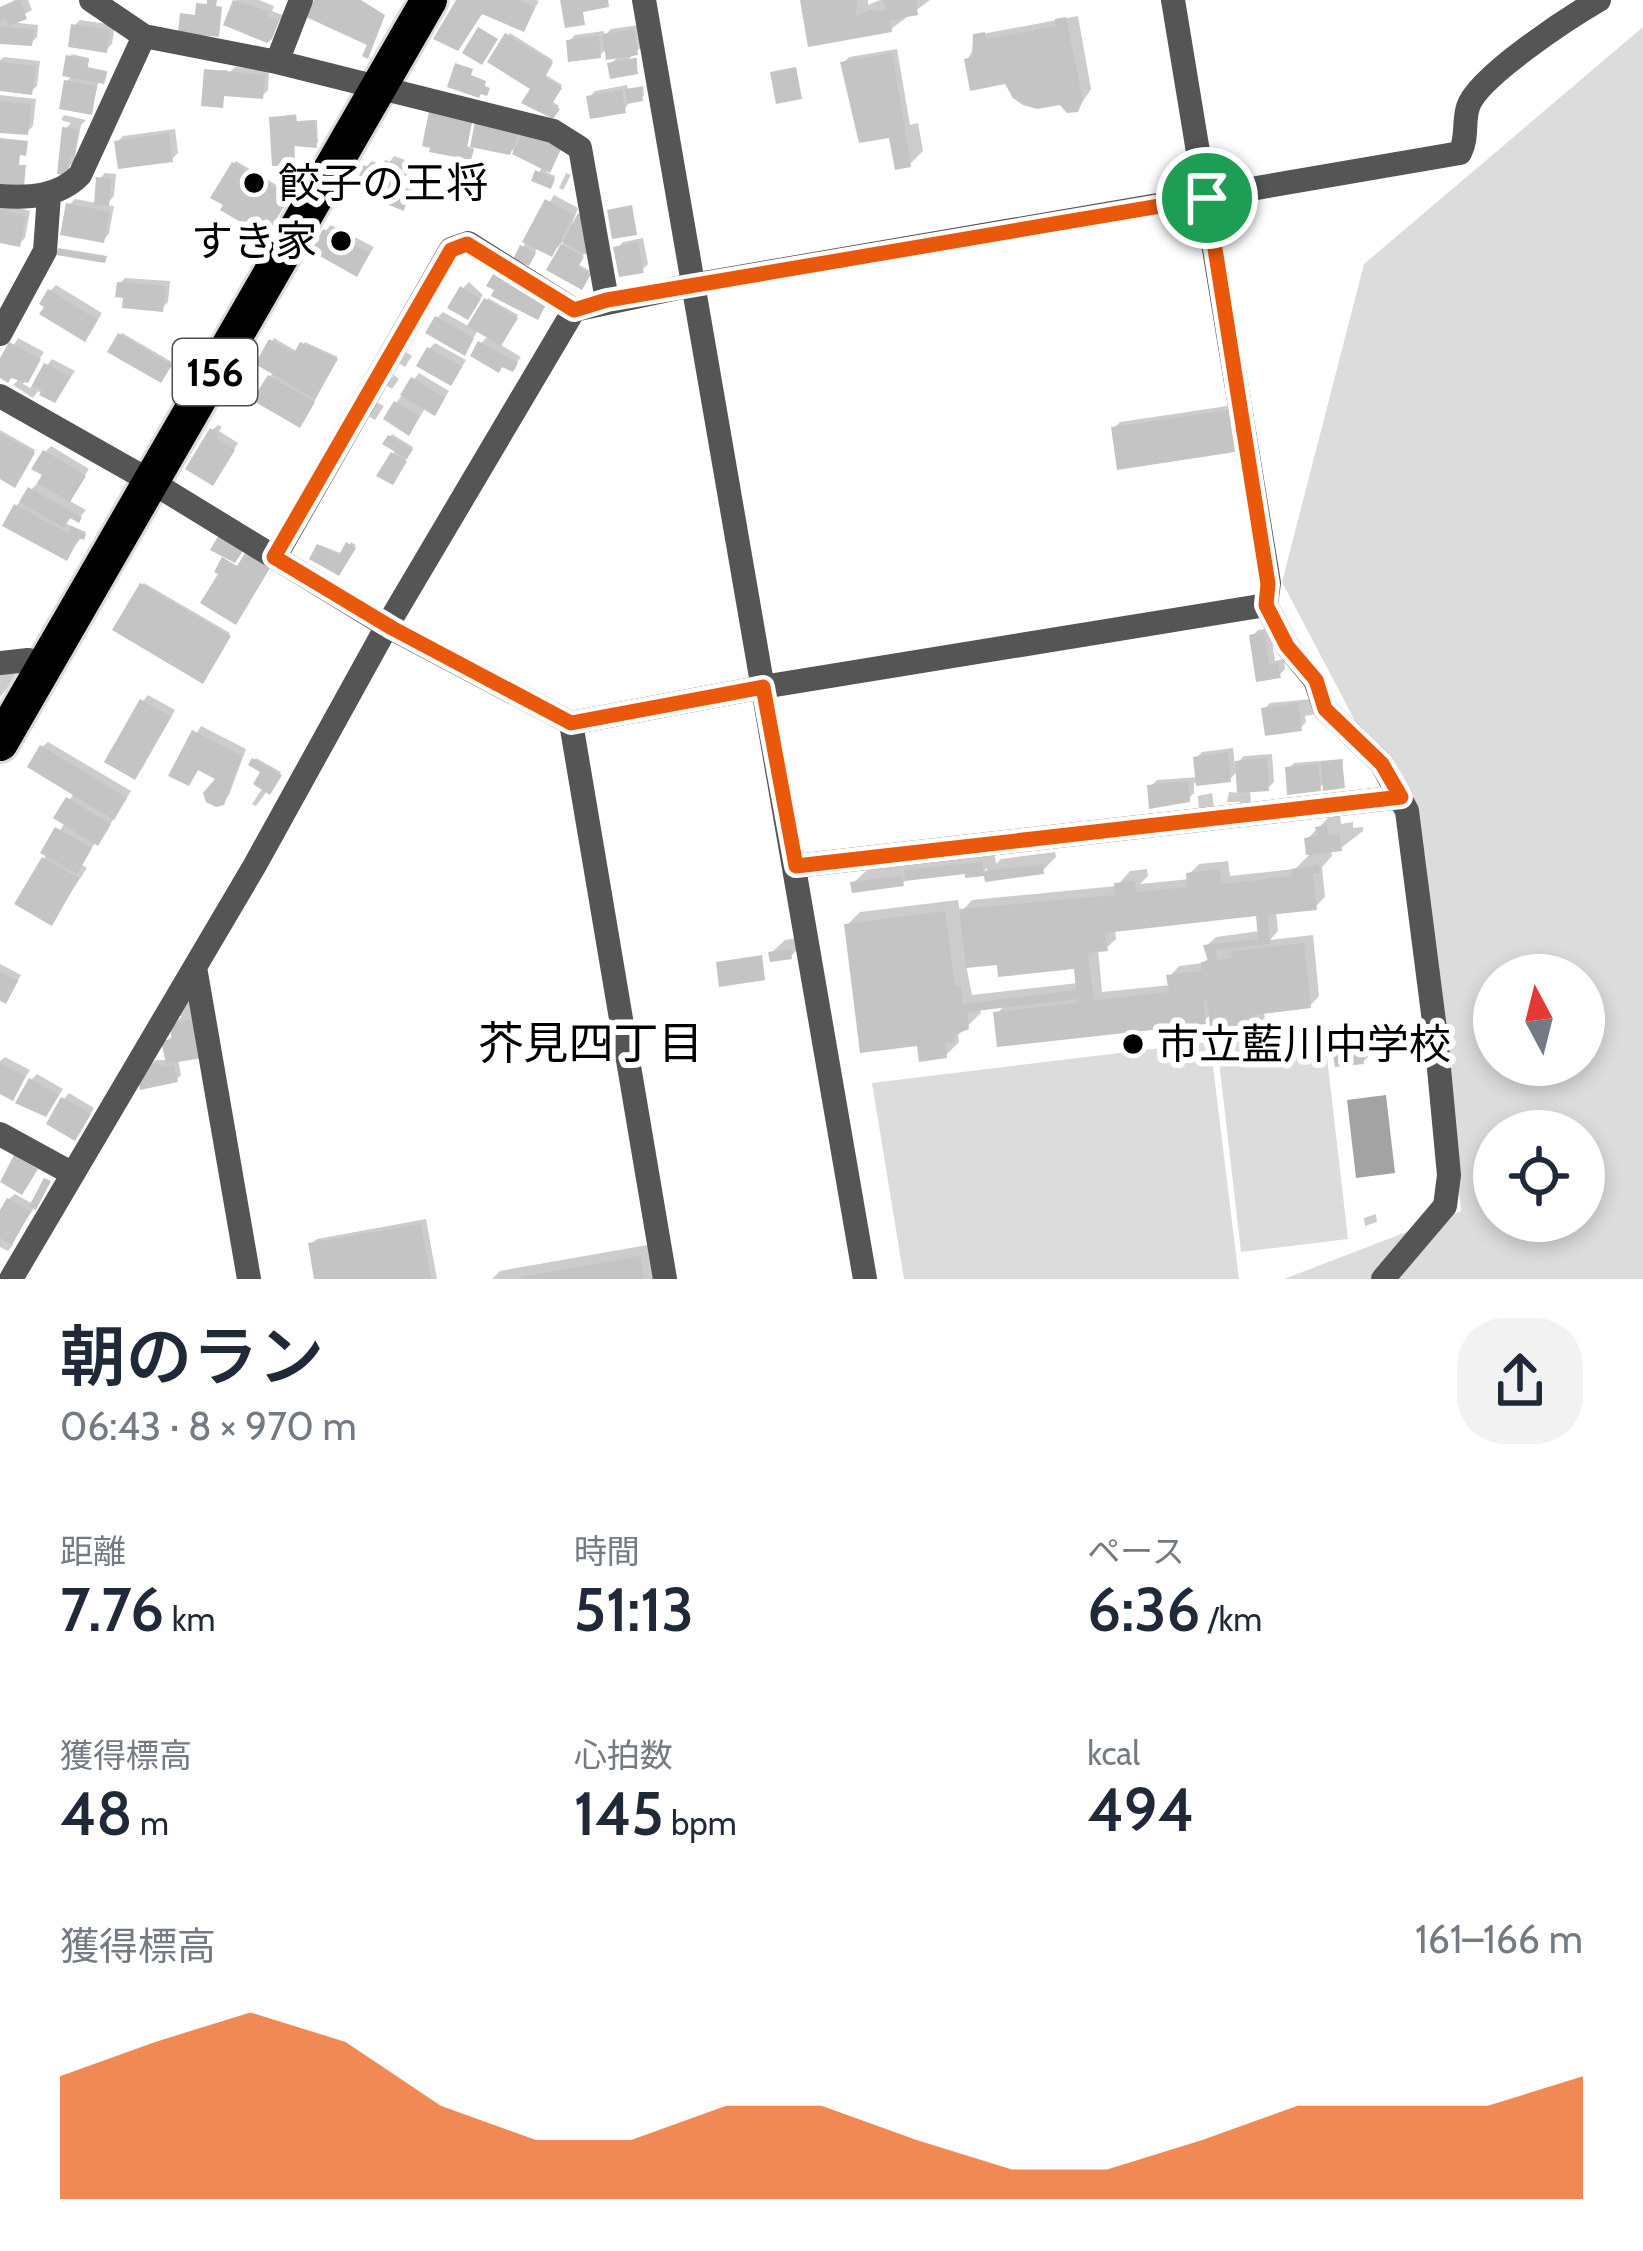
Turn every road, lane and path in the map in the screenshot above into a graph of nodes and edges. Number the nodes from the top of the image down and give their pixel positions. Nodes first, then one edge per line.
1 (91, 0) edge
2 (301, 0) edge
3 (429, 0) edge
4 (644, 0) edge
5 (1173, 0) edge
6 (1600, 0) edge
7 (144, 37) junction
8 (277, 62) junction
9 (378, 87) junction
10 (49, 195) junction
11 (0, 196) edge
12 (1207, 198) junction
13 (692, 285) junction
14 (607, 300) junction
15 (574, 310) junction
16 (0, 334) edge
17 (0, 396) edge
18 (150, 481) junction
19 (274, 557) junction
20 (1266, 605) junction
21 (387, 626) junction
22 (0, 663) edge
23 (45, 664) junction
24 (763, 687) junction
25 (571, 723) junction
26 (0, 743) edge
27 (1401, 797) junction
28 (796, 866) junction
29 (195, 967) junction
30 (0, 1134) edge
31 (73, 1174) junction
32 (11, 1279) edge
33 (249, 1279) edge
34 (665, 1279) edge
35 (866, 1279) edge
36 (1382, 1279) edge

1 - 7 street
2 - 8 street
3 - 9 highway, 156
4 - 13 street
5 - 12 street
6 - 12 street
7 - 8 street
7 - 10 street
8 - 9 street
9 - 14 street
9 - 18 highway, 156
10 - 11 street
10 - 16 street
12 - 13 street
12 - 20 street
13 - 14 street
13 - 24 street
14 - 15 street
15 - 19 street
15 - 21 street
17 - 18 street
18 - 19 street
18 - 23 highway, 156
19 - 21 street
20 - 24 street
20 - 27 street
21 - 25 street
21 - 29 street
22 - 23 street
23 - 26 highway, 156
24 - 25 street
24 - 28 street
25 - 34 street
27 - 28 street
27 - 36 street
28 - 35 street
29 - 31 street
29 - 33 street
30 - 31 street
31 - 32 street

